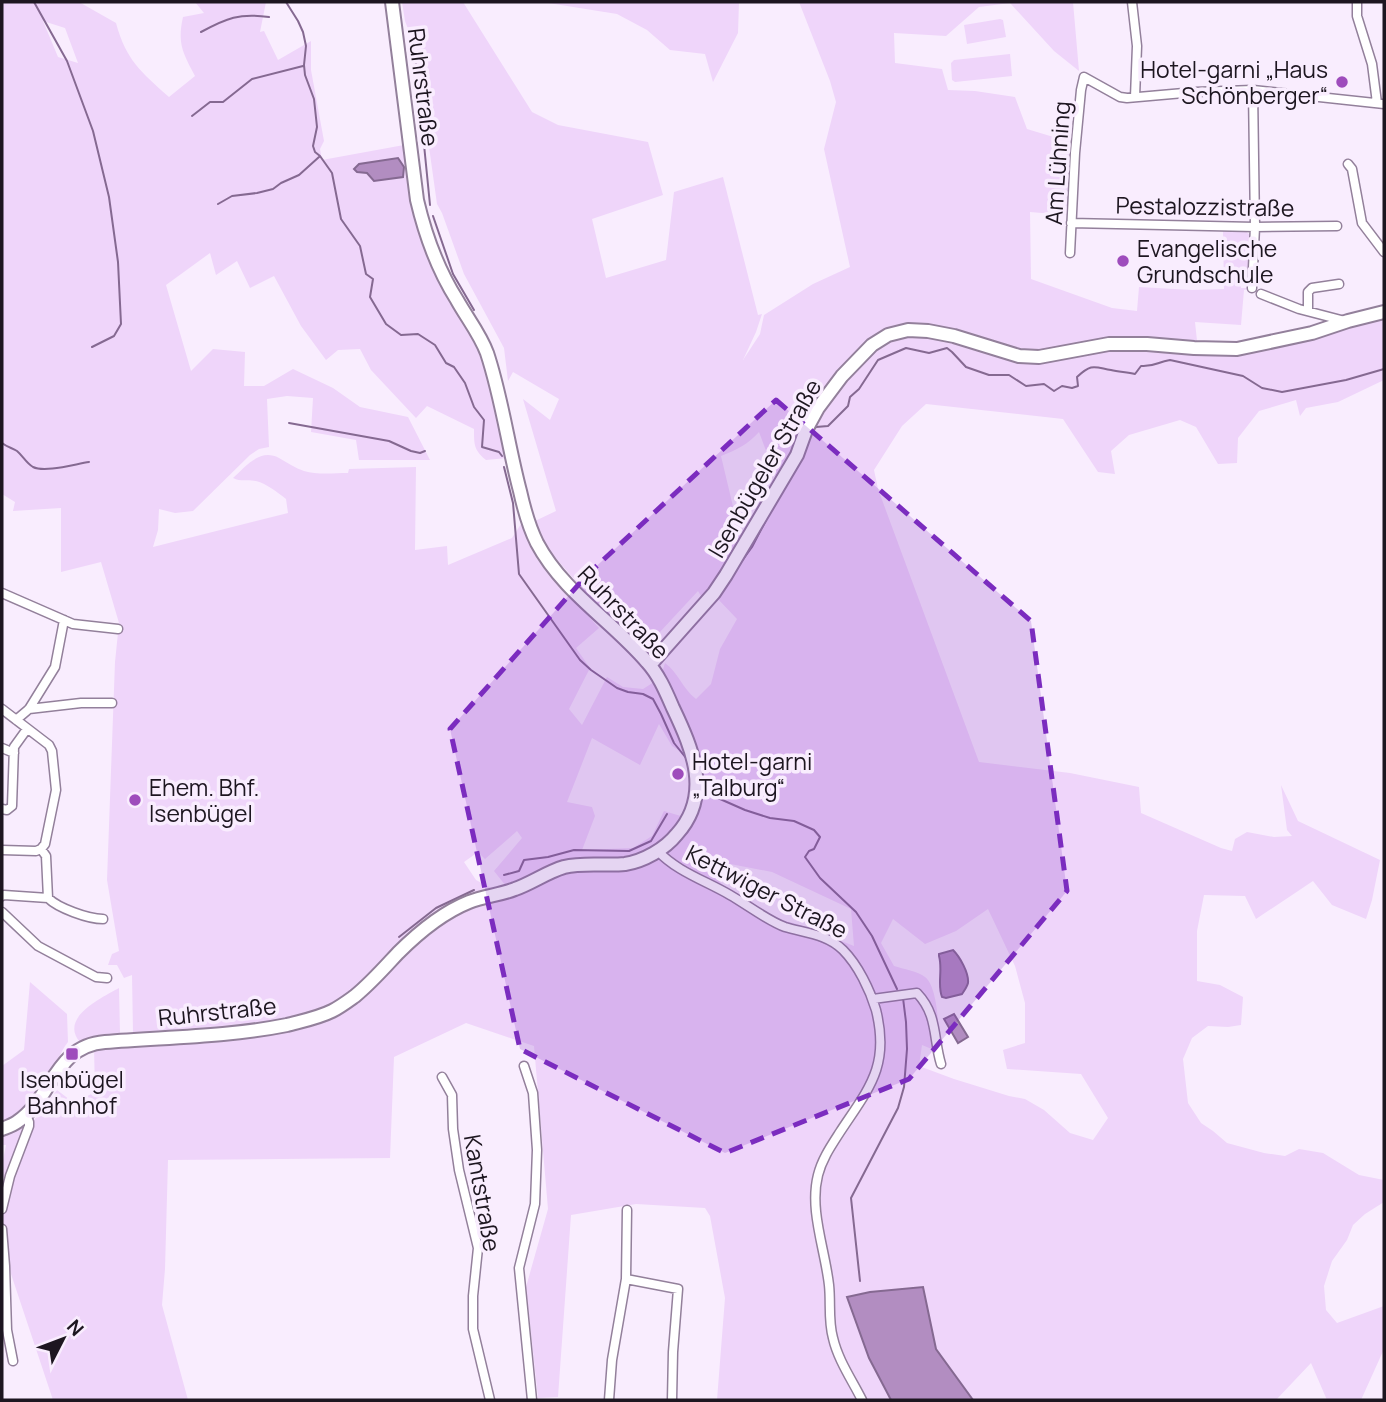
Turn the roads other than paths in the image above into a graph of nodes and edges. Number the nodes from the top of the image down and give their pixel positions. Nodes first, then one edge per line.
1 (392, 2) edge
2 (1132, 2) edge
3 (1357, 2) edge
4 (1253, 90) junction
5 (1135, 97) junction
6 (1381, 104) edge
7 (1348, 164) dead end
8 (1071, 223) junction
9 (1337, 226) dead end
10 (1255, 227) junction
11 (1384, 252) edge
12 (1070, 253) dead end
13 (1339, 284) dead end
14 (1252, 288) dead end
15 (1261, 294) dead end
16 (1308, 311) junction
17 (1384, 312) edge
18 (1348, 321) junction
19 (2, 593) edge
20 (64, 620) junction
21 (118, 629) dead end
22 (650, 665) junction
23 (112, 703) dead end
24 (2, 709) edge
25 (29, 709) junction
26 (16, 720) junction
27 (27, 729) junction
28 (2, 748) edge
29 (14, 753) junction
30 (2, 777) edge
31 (13, 780) junction
32 (2, 809) edge
33 (41, 849) junction
34 (2, 850) edge
35 (657, 851) junction
36 (2, 896) edge
37 (48, 898) junction
38 (2, 912) edge
39 (103, 919) dead end
40 (107, 978) dead end
41 (873, 999) junction
42 (941, 1064) dead end
43 (524, 1066) dead end
44 (442, 1077) dead end
45 (26, 1115) junction
46 (2, 1129) edge
47 (2, 1209) edge
48 (627, 1210) dead end
49 (2, 1229) edge
50 (626, 1279) junction
51 (13, 1361) dead end
52 (490, 1400) edge
53 (533, 1400) edge
54 (609, 1400) edge
55 (672, 1400) edge
56 (862, 1400) edge

1 - 22 main road, Ruhrstraße
2 - 5 street
3 - 6 street
4 - 5 street
4 - 6 street
4 - 10 street
5 - 8 street, Am Lühning
7 - 11 street
8 - 10 street, Pestalozzistraße
8 - 12 street, Am Lühning
9 - 10 street, Pestalozzistraße
10 - 14 street
13 - 16 street
15 - 16 street, Isenbügeler Straße
16 - 18 street, Isenbügeler Straße
17 - 18 main road, Isenbügeler Straße
18 - 22 main road, Isenbügeler Straße
19 - 20 street
20 - 21 street
20 - 25 street
22 - 35 main road, Ruhrstraße
23 - 25 street
24 - 26 street
25 - 26 street
26 - 27 street
27 - 29 street
27 - 33 street
28 - 29 street
29 - 31 street
30 - 31 street
31 - 32 street
33 - 34 street
33 - 37 street
35 - 41 street, Kettwiger Straße
35 - 45 main road, Ruhrstraße
36 - 37 street
37 - 39 street
38 - 40 street
41 - 42 street
41 - 56 street, Kettwiger Straße
43 - 53 street
44 - 52 street, Kantstraße
45 - 46 main road, Ruhrstraße
45 - 47 street
48 - 50 street
49 - 51 street
50 - 54 street
50 - 55 street

